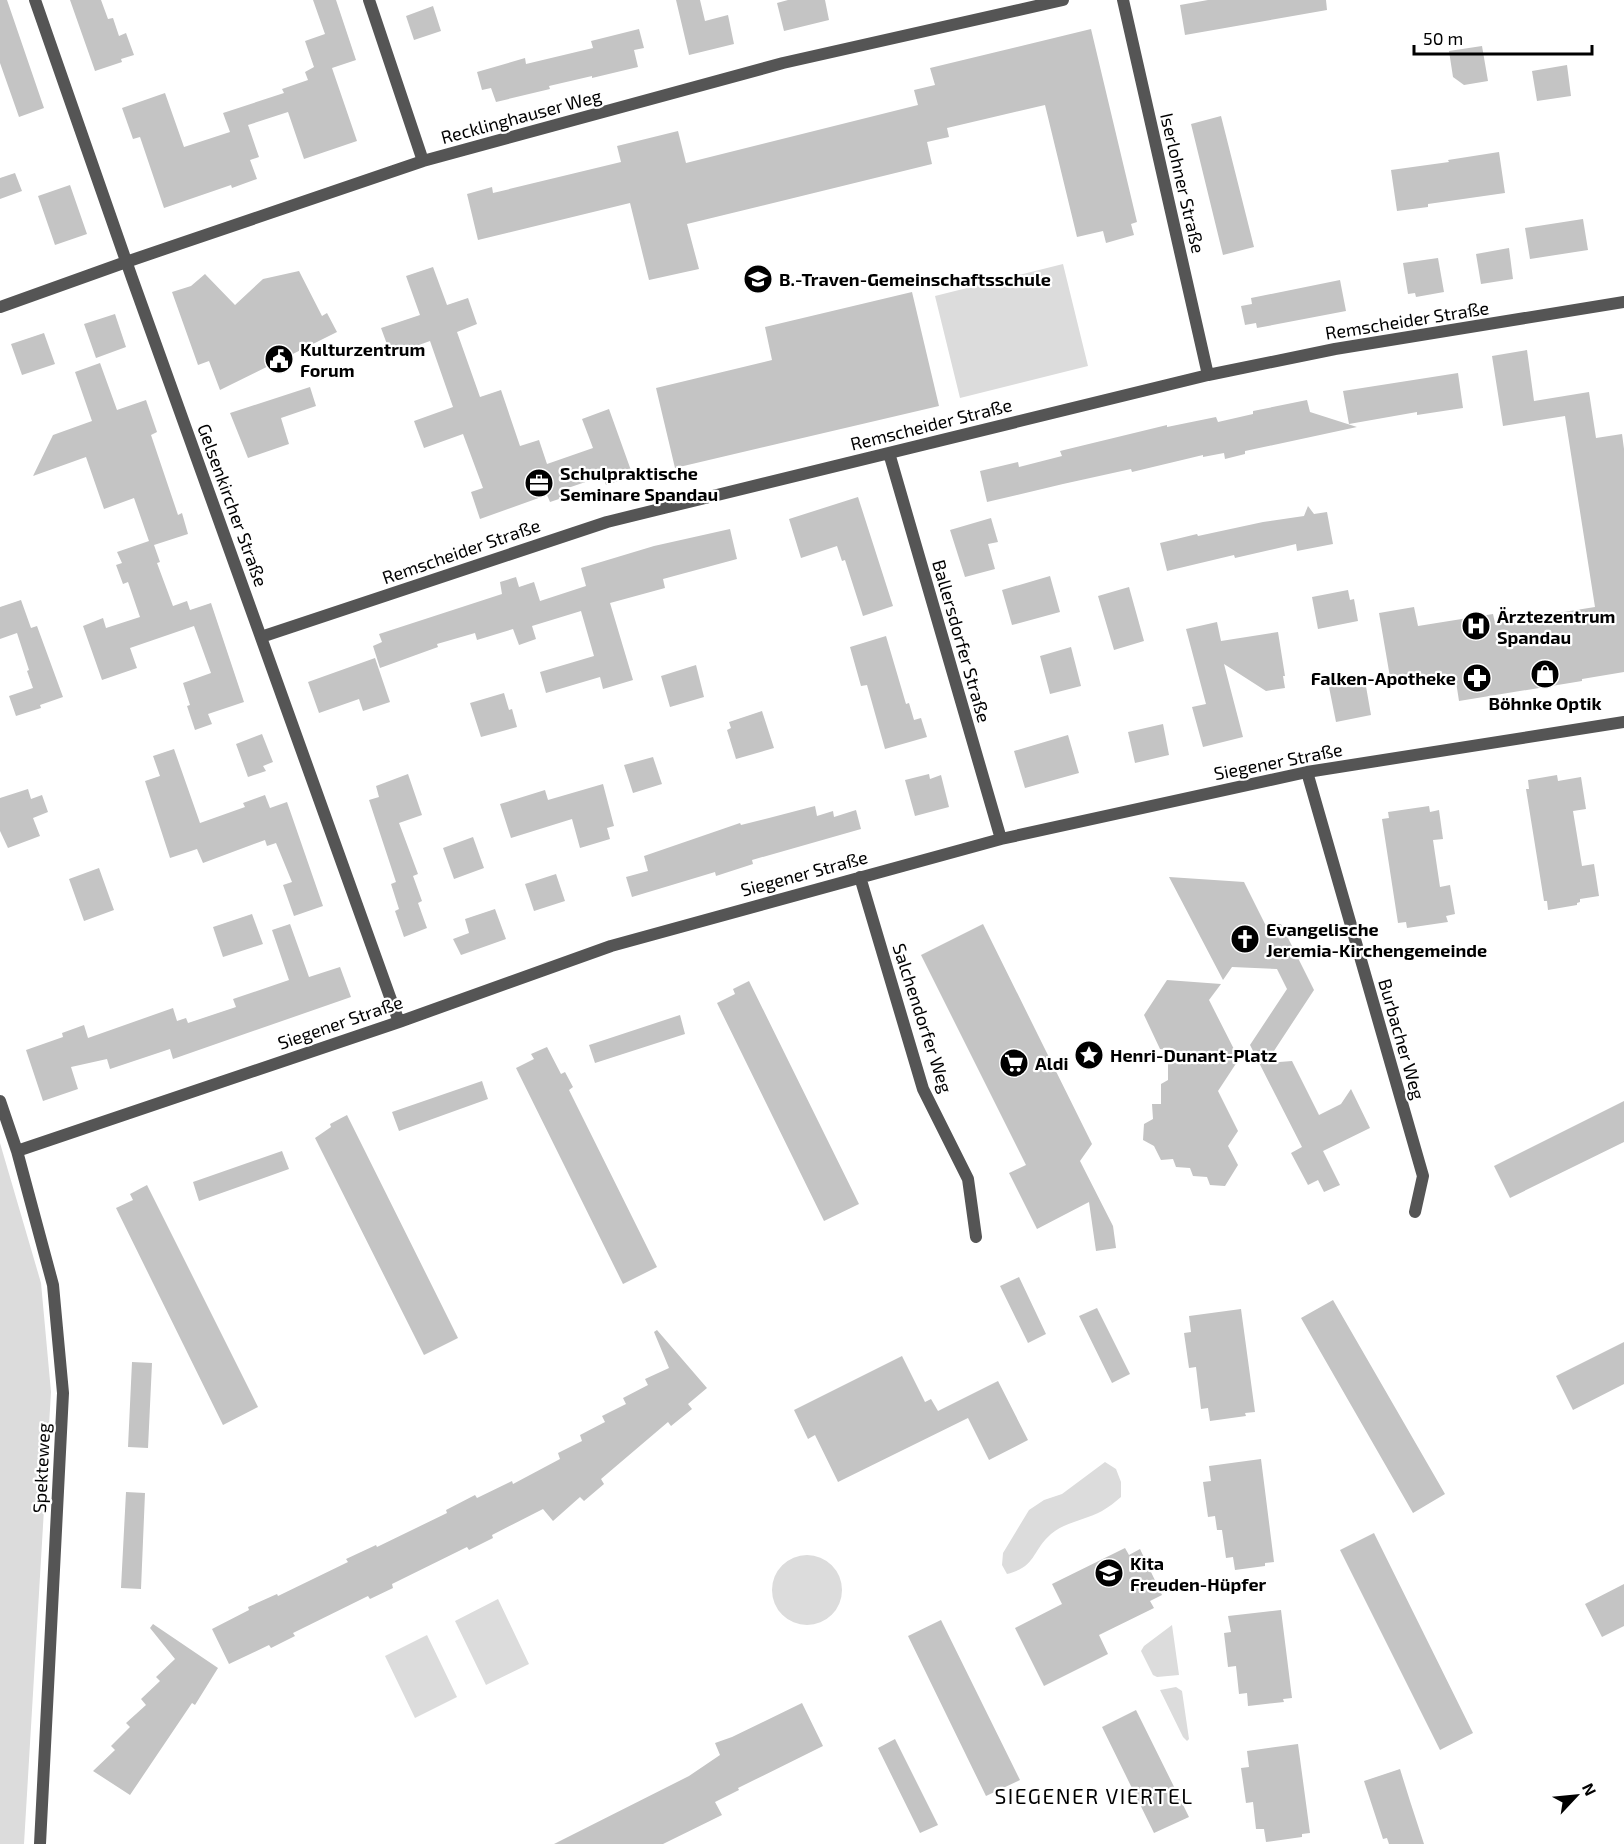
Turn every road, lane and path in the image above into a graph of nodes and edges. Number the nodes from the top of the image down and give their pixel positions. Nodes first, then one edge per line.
1 (35, 0) edge
2 (369, 0) edge
3 (1063, 0) edge
4 (1123, 0) edge
5 (423, 161) junction
6 (126, 262) junction
7 (1624, 302) edge
8 (0, 306) edge
9 (1208, 375) junction
10 (889, 453) junction
11 (261, 637) junction
12 (1624, 722) edge
13 (1307, 772) junction
14 (1000, 839) junction
15 (860, 877) junction
16 (399, 1022) junction
17 (0, 1101) edge
18 (17, 1151) junction
19 (1415, 1212) dead end
20 (976, 1237) dead end
21 (40, 1844) edge

1 - 6 street, Gelsenkircher Straße
2 - 5 street
3 - 5 street, Recklinghauser Weg
4 - 9 street, Iserlohner Straße
5 - 6 street, Recklinghauser Weg
6 - 8 street, Recklinghauser Weg
6 - 11 street, Gelsenkircher Straße
7 - 9 street, Remscheider Straße
9 - 10 street, Remscheider Straße
10 - 11 street, Remscheider Straße
10 - 14 street, Ballersdorfer Straße
11 - 16 street, Gelsenkircher Straße
12 - 13 street, Siegener Straße
13 - 14 street, Siegener Straße
13 - 19 street, Burbacher Weg
14 - 15 street, Siegener Straße
15 - 16 street, Siegener Straße
15 - 20 street, Salchendorfer Weg
16 - 18 street, Siegener Straße
17 - 18 street, Spekteweg
18 - 21 street, Spekteweg

